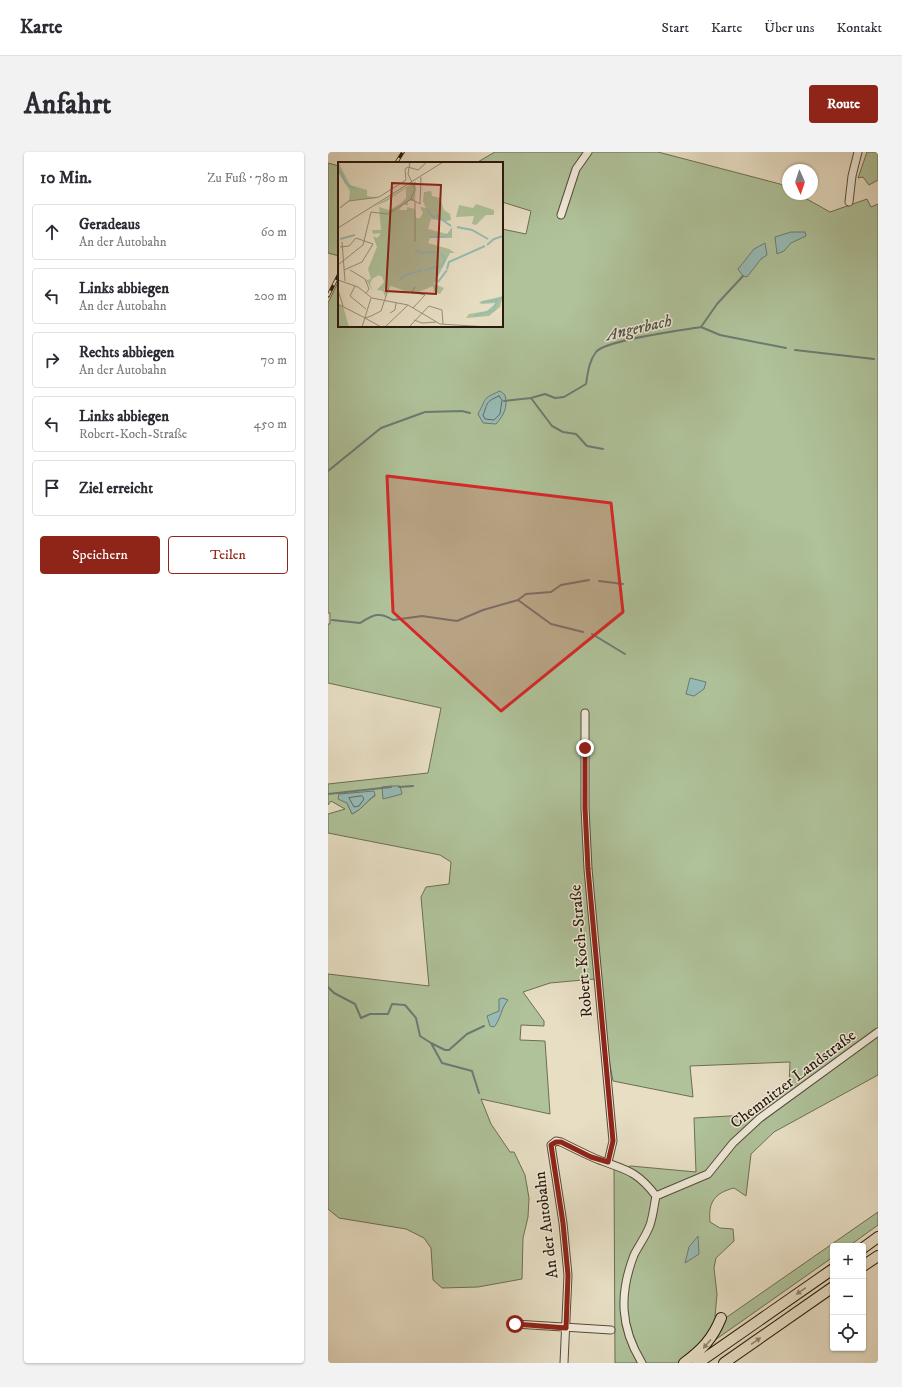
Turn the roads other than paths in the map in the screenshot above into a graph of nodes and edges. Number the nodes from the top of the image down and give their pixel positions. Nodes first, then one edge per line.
1 (588, 152) edge
2 (858, 152) edge
3 (849, 202) dead end
4 (561, 215) dead end
5 (585, 713) dead end
6 (878, 1032) edge
7 (608, 1162) junction
8 (656, 1196) junction
9 (878, 1237) edge
10 (866, 1246) edge
11 (878, 1256) edge
12 (866, 1264) edge
13 (830, 1271) edge
14 (830, 1289) edge
15 (722, 1318) dead end
16 (515, 1324) dead end
17 (566, 1328) junction
18 (610, 1330) dead end
19 (564, 1363) edge
20 (642, 1363) edge
21 (684, 1363) edge
22 (698, 1363) edge
23 (724, 1363) edge

1 - 4 street
2 - 3 street
5 - 7 street, Robert-Koch-Straße
6 - 8 street, Chemnitzer Landstraße
7 - 8 street, An der Autobahn
7 - 17 street, An der Autobahn
8 - 20 street
9 - 10 highway
11 - 12 highway
13 -> 22 highway
23 -> 14 highway
15 -> 21 highway
16 - 17 street
17 - 18 street
17 - 19 street, An der Autobahn

